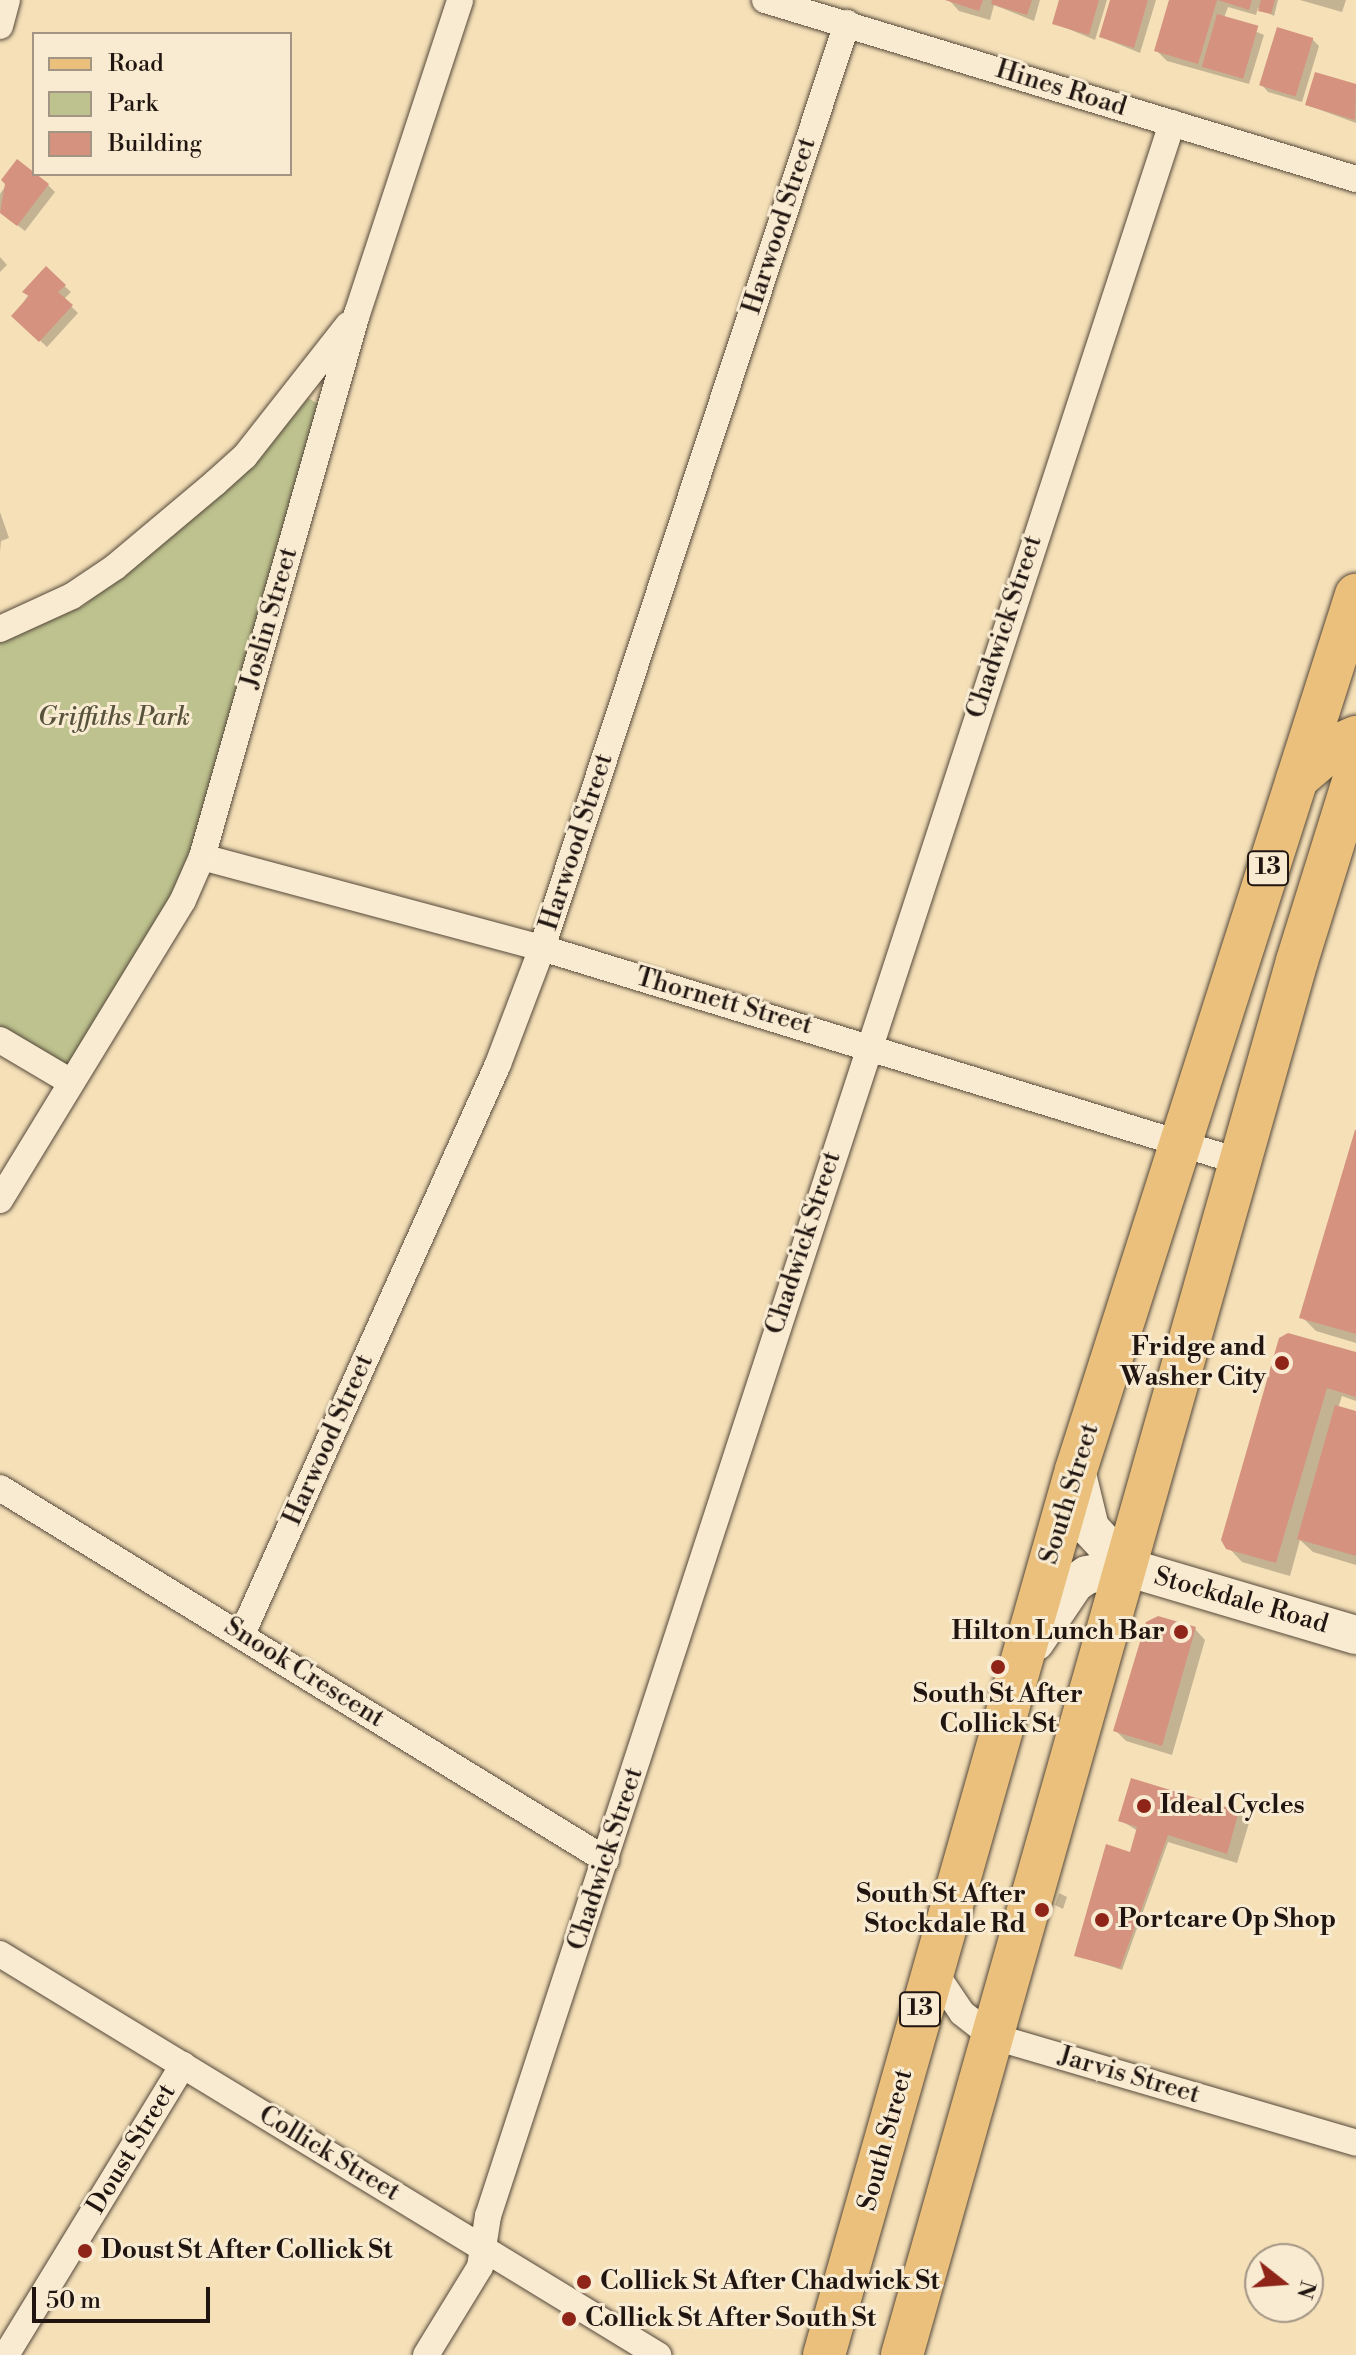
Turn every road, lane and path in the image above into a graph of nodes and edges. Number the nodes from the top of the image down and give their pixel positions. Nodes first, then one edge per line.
1 (7, 0) edge
2 (460, 0) edge
3 (765, 0) edge
4 (847, 23) junction
5 (0, 26) edge
6 (1172, 123) junction
7 (1356, 179) edge
8 (357, 314) junction
9 (1356, 595) edge
10 (0, 629) edge
11 (1356, 737) edge
12 (1356, 771) edge
13 (1297, 779) junction
14 (202, 857) junction
15 (1242, 946) junction
16 (542, 948) junction
17 (1297, 961) junction
18 (0, 1040) edge
19 (868, 1044) junction
20 (71, 1082) junction
21 (1182, 1142) junction
22 (1241, 1162) junction
23 (0, 1200) edge
24 (1076, 1470) junction
25 (0, 1488) edge
26 (1126, 1567) junction
27 (242, 1634) junction
28 (1356, 1635) edge
29 (1020, 1670) junction
30 (606, 1860) junction
31 (0, 1954) edge
32 (931, 1967) junction
33 (991, 2036) junction
34 (183, 2065) junction
35 (1356, 2143) edge
36 (480, 2246) junction
37 (902, 2346) edge
38 (822, 2353) edge
39 (6, 2355) edge
40 (426, 2355) edge
41 (658, 2355) edge

1 - 5 street
2 - 8 street, Joslin Street
3 - 4 street, Hines Road
4 - 6 street, Hines Road
4 - 16 street, Harwood Street
6 - 7 street, Hines Road
6 - 19 street, Chadwick Street
8 - 10 street
8 - 14 street, Joslin Street
9 - 13 main road, South Street / 13
11 - 13 main road
12 - 17 main road, 13
13 - 15 main road, South Street / 13
14 - 16 street, Thornett Street
14 - 20 street, Joslin Street
15 - 17 main road
15 - 21 main road, South Street / 13
16 - 19 street, Thornett Street
16 - 27 street, Harwood Street
17 - 22 main road, 13
18 - 20 street
19 - 21 street, Thornett Street
19 - 30 street, Chadwick Street
20 - 23 street, Joslin Street
21 - 22 street, Thornett Street
21 - 24 main road, South Street / 13
22 - 26 main road, 13
24 - 26 street, Stockdale Road
24 - 29 main road, South Street / 13
25 - 27 street, Snook Crescent
26 - 28 street, Stockdale Road
26 - 29 street, Stockdale Road
26 - 33 main road, 13
27 - 30 street, Snook Crescent
29 - 32 main road, South Street / 13
30 - 36 street, Chadwick Street
31 - 34 street, Collick Street
32 - 33 street, Jarvis Street
32 - 38 main road, South Street / 13
33 - 35 street, Jarvis Street
33 - 37 main road, 13
34 - 36 street, Collick Street
34 - 39 street, Doust Street
36 - 40 street, Chadwick Street
36 - 41 street, Collick Street

